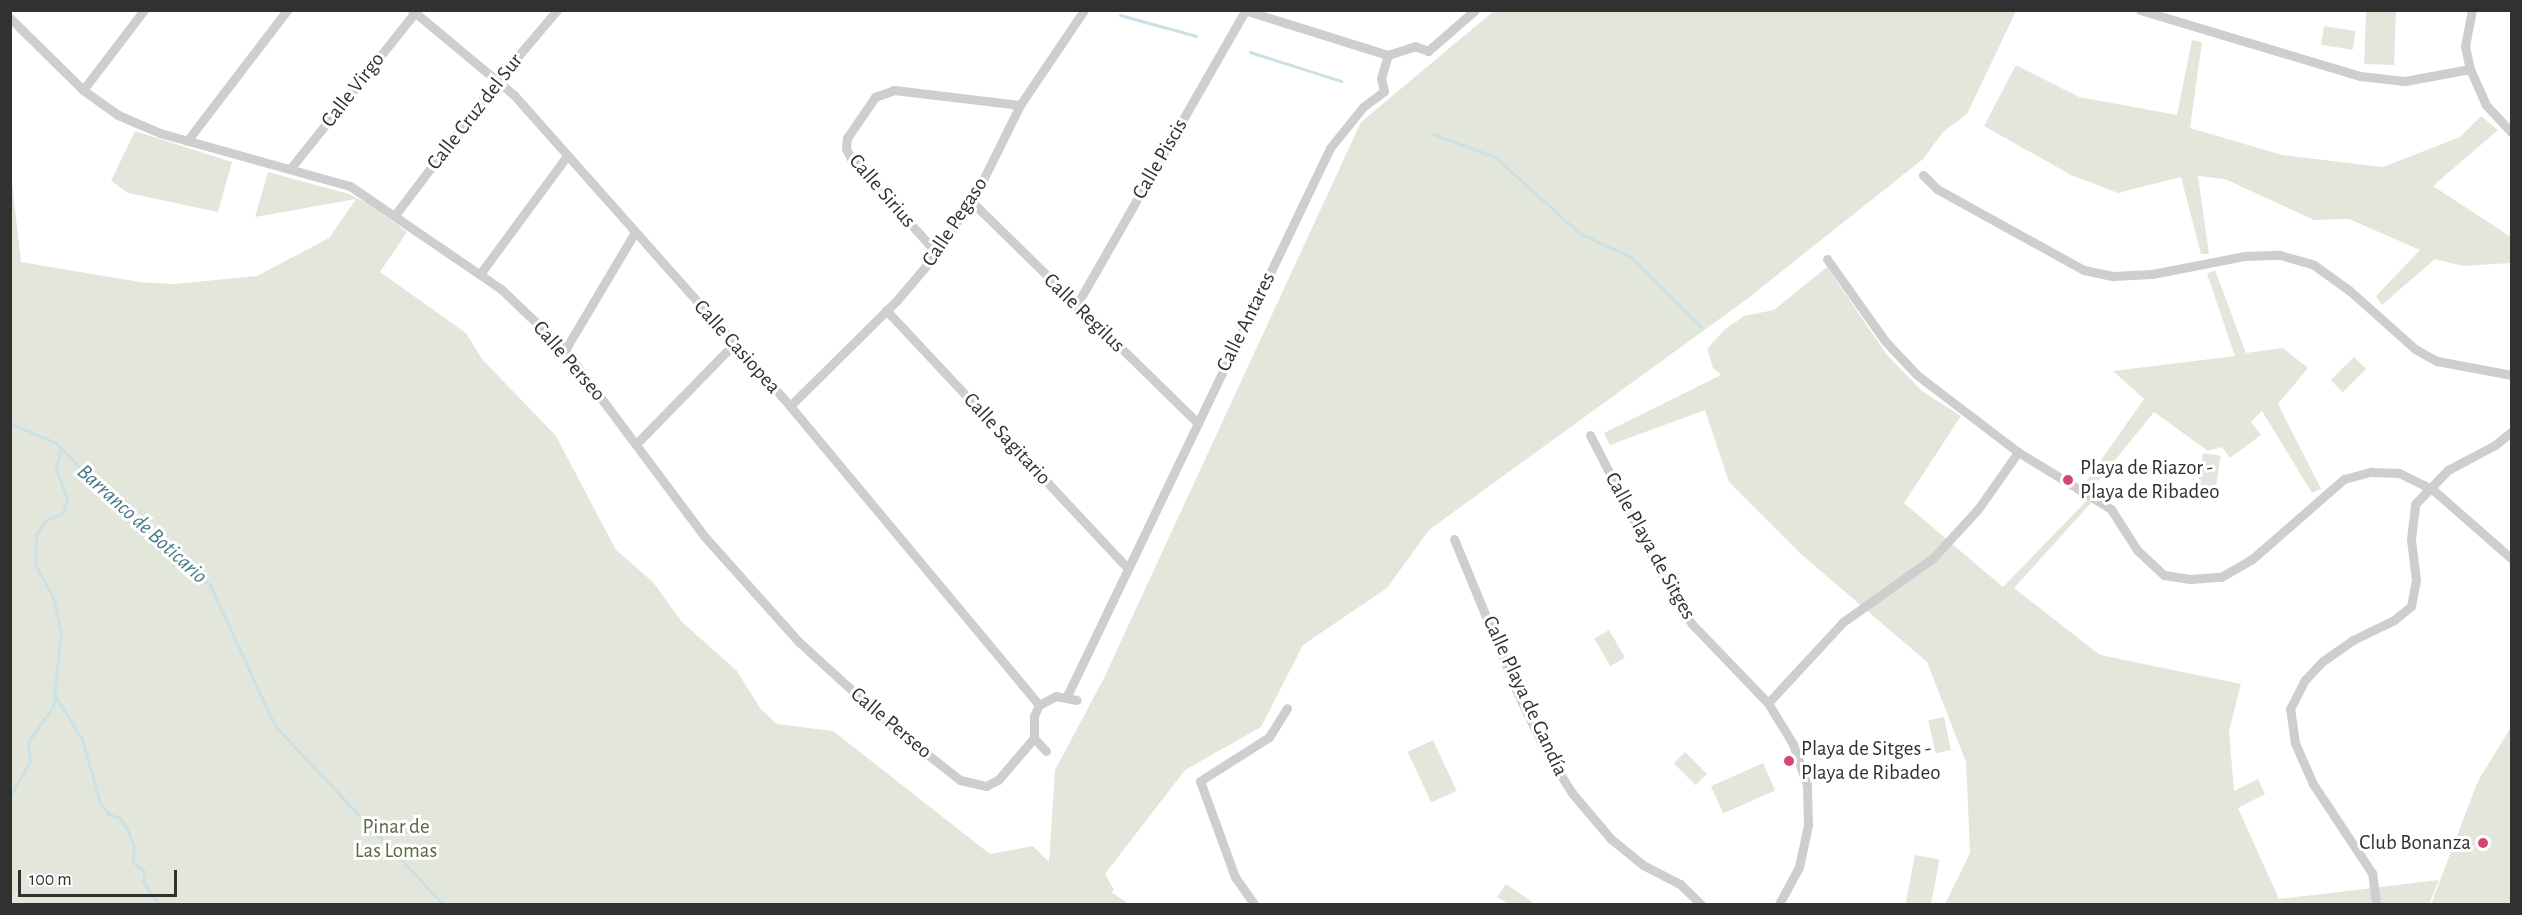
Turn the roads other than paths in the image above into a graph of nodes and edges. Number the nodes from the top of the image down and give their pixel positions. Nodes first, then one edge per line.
1 (144, 10) edge
2 (287, 10) edge
3 (557, 10) edge
4 (1084, 10) edge
5 (1475, 10) edge
6 (2140, 10) edge
7 (2472, 10) edge
8 (414, 11) edge
9 (1244, 11) edge
10 (10, 18) edge
11 (1388, 55) junction
12 (2470, 69) junction
13 (496, 82) junction
14 (83, 90) junction
15 (1020, 105) junction
16 (2511, 133) edge
17 (187, 141) junction
18 (567, 156) junction
19 (290, 170) junction
20 (1923, 175) dead end
21 (971, 201) junction
22 (395, 215) junction
23 (635, 232) junction
24 (937, 254) junction
25 (1827, 259) dead end
26 (480, 274) junction
27 (1076, 306) junction
28 (886, 310) junction
29 (734, 344) junction
30 (565, 350) junction
31 (2511, 375) edge
32 (790, 406) junction
33 (1198, 423) junction
34 (2511, 431) edge
35 (1590, 435) dead end
36 (636, 444) junction
37 (2018, 452) junction
38 (2432, 489) junction
39 (1454, 539) dead end
40 (2511, 559) edge
41 (1128, 568) junction
42 (1067, 696) junction
43 (1077, 700) dead end
44 (1768, 703) junction
45 (1039, 705) junction
46 (1287, 708) dead end
47 (1034, 738) junction
48 (1046, 751) dead end
49 (1254, 904) edge
50 (1701, 904) edge
51 (1779, 904) edge
52 (2376, 904) edge

1 - 14 street
2 - 17 street
3 - 13 street, Calle Cruz del Sur
4 - 15 street, Calle Pegaso
5 - 11 street
6 - 12 street
7 - 12 street
8 - 13 street, Calle Casiopea
8 - 19 street, Calle Virgo
9 - 11 street
9 - 27 street, Calle Piscis
10 - 14 street, Calle Perseo
11 - 33 street, Calle Antares
12 - 16 street
13 - 18 street, Calle Casiopea
13 - 22 street, Calle Cruz del Sur
14 - 17 street, Calle Perseo
15 - 21 street, Calle Pegaso
15 - 24 street, Calle Sirius
17 - 19 street, Calle Perseo
18 - 23 street, Calle Casiopea
18 - 26 street
19 - 22 street, Calle Perseo
20 - 31 street
21 - 24 street, Calle Pegaso
21 - 27 street, Calle Regilus
22 - 26 street, Calle Perseo
23 - 29 street, Calle Casiopea
23 - 30 street
24 - 28 street, Calle Pegaso
25 - 37 street
26 - 30 street, Calle Perseo
27 - 33 street, Calle Regilus
28 - 32 street, Calle Pegaso
28 - 41 street, Calle Sagitario
29 - 32 street, Calle Casiopea
29 - 36 street
30 - 36 street, Calle Perseo
32 - 45 street, Calle Casiopea
33 - 41 street, Calle Antares
34 - 38 street
35 - 44 street, Calle Playa de Sitges
36 - 47 street, Calle Perseo
37 - 38 street
37 - 44 street
38 - 40 street
38 - 52 street
39 - 50 street, Calle Playa de Gandía
41 - 42 street, Calle Antares
42 - 43 street
42 - 45 street
44 - 51 street, Calle Playa de Sitges
45 - 47 street
46 - 49 street
47 - 48 street

